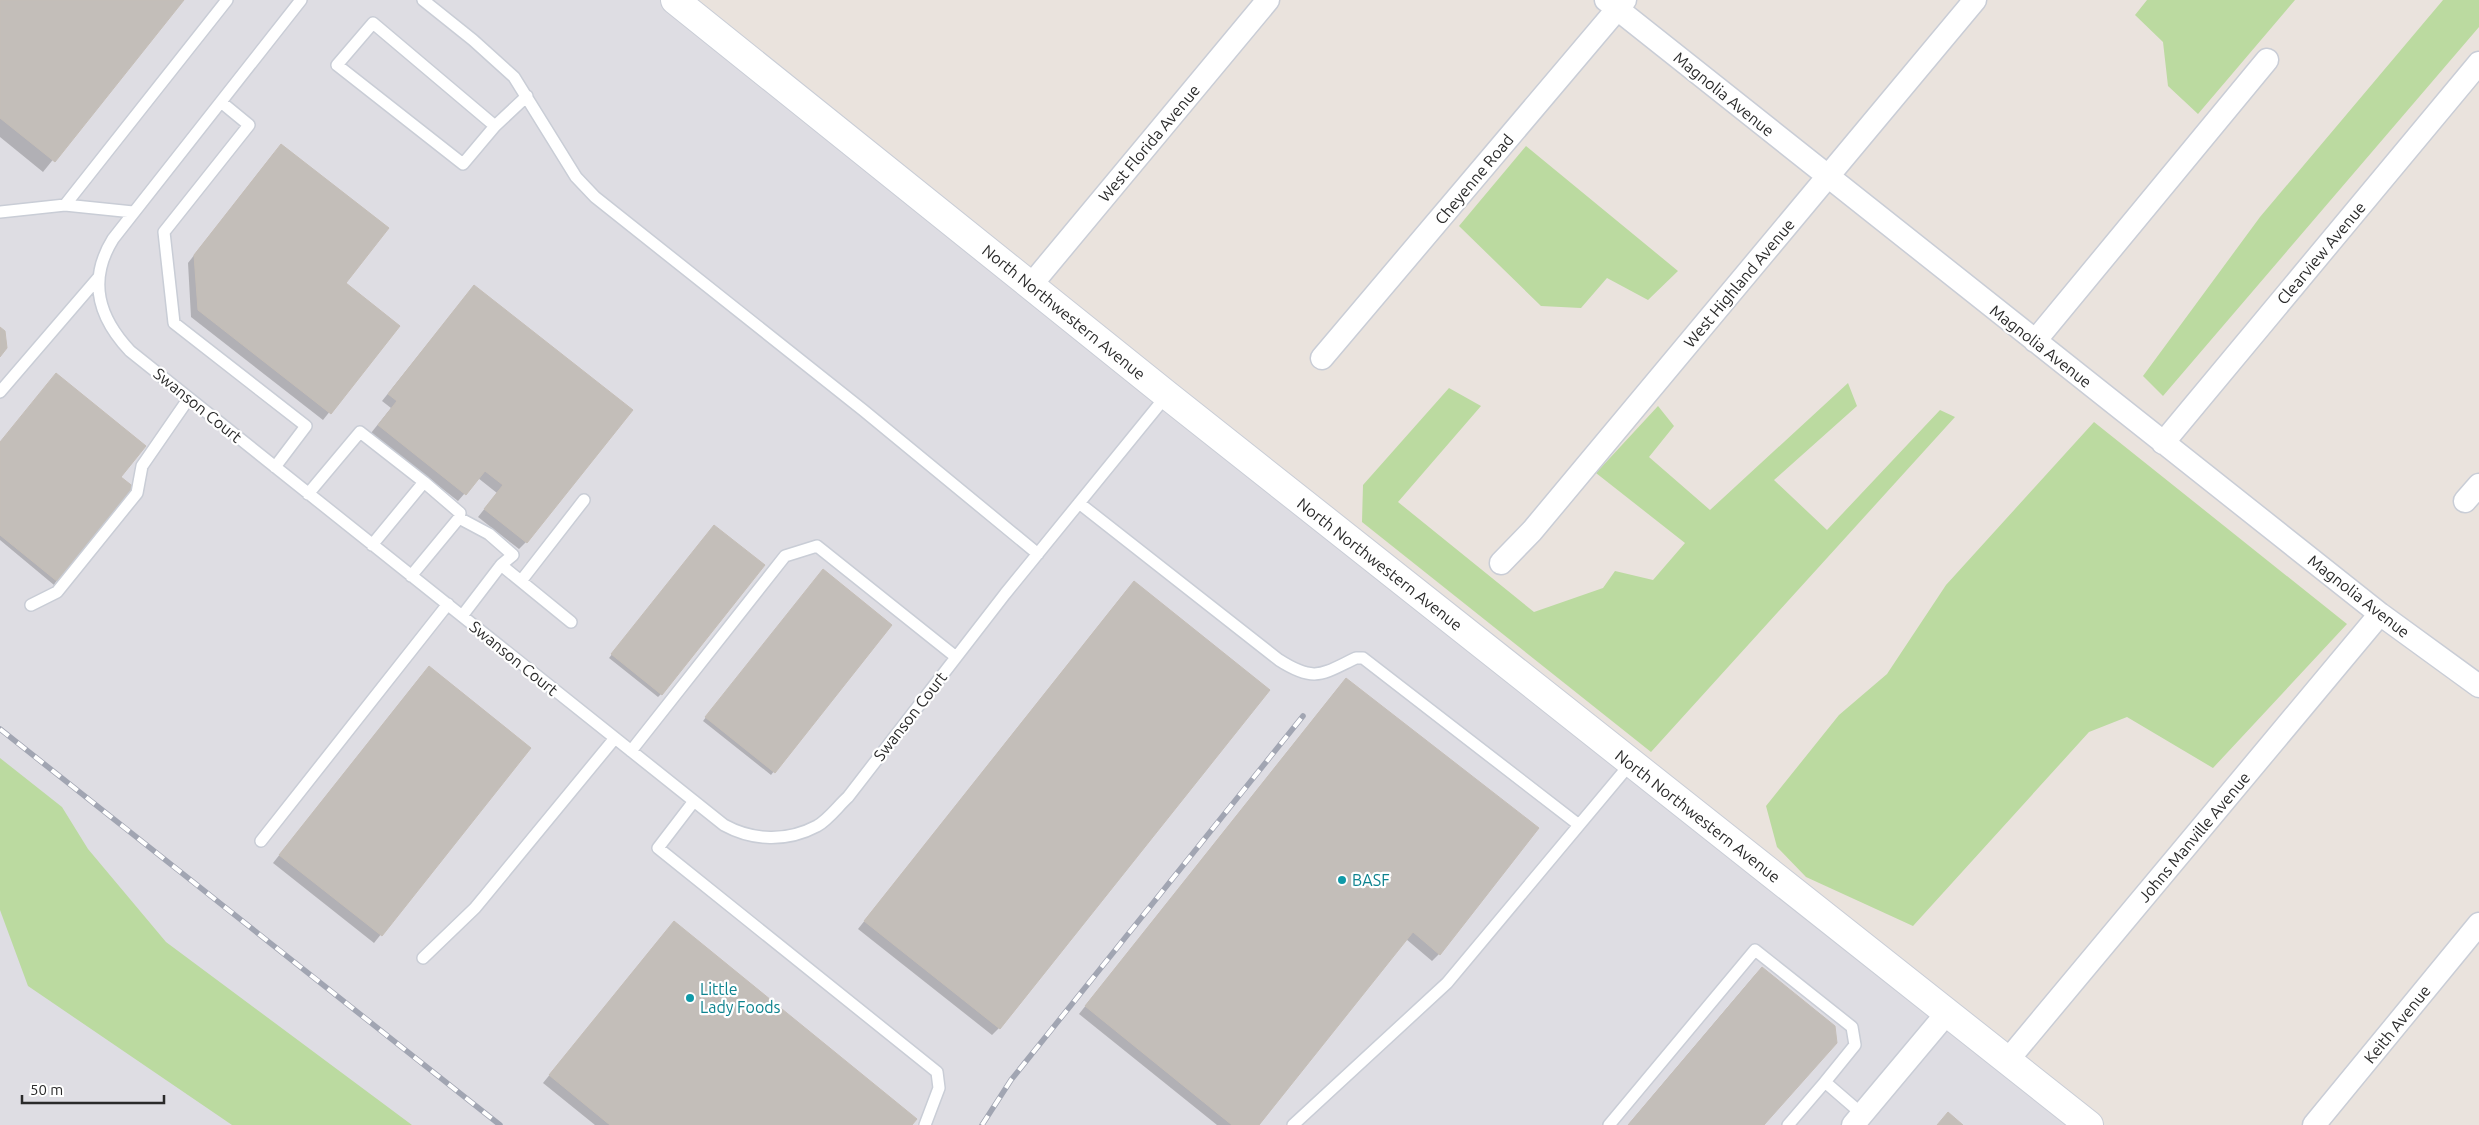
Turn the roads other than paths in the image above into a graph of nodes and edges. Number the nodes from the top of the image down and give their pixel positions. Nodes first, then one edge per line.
1 (227, 0) edge
2 (301, 0) edge
3 (423, 0) edge
4 (675, 0) edge
5 (1268, 0) edge
6 (1975, 0) edge
7 (1616, 3) edge
8 (2267, 60) dead end
9 (2479, 63) edge
10 (527, 96) junction
11 (220, 102) junction
12 (495, 126) junction
13 (1828, 176) junction
14 (65, 205) junction
15 (0, 212) edge
16 (133, 212) junction
17 (98, 278) junction
18 (1031, 285) junction
19 (2035, 342) junction
20 (1322, 358) dead end
21 (0, 392) edge
22 (1166, 395) junction
23 (189, 398) junction
24 (2162, 443) junction
25 (275, 467) junction
26 (424, 482) junction
27 (308, 494) junction
28 (584, 500) dead end
29 (1079, 503) junction
30 (458, 518) junction
31 (372, 545) junction
32 (1038, 554) junction
33 (1501, 563) dead end
34 (501, 565) junction
35 (411, 576) junction
36 (521, 581) junction
37 (448, 604) junction
38 (32, 605) dead end
39 (2380, 614) junction
40 (462, 616) junction
41 (571, 622) dead end
42 (956, 657) junction
43 (2479, 686) edge
44 (615, 738) junction
45 (631, 751) junction
46 (1631, 763) junction
47 (694, 801) junction
48 (1580, 825) junction
49 (262, 841) dead end
50 (2479, 924) edge
51 (423, 958) dead end
52 (1947, 1013) junction
53 (2007, 1061) junction
54 (1825, 1082) junction
55 (1857, 1120) edge
56 (925, 1125) edge
57 (1292, 1125) edge
58 (1609, 1125) edge
59 (1788, 1125) edge
60 (2089, 1125) edge
61 (2314, 1125) edge

1 - 14 lane
2 - 11 lane, Swanson Court
3 - 10 lane
4 - 18 street, North Northwestern Avenue
5 - 18 street, West Florida Avenue
6 - 13 street, West Highland Avenue
7 - 13 street, Magnolia Avenue
7 - 20 street, Cheyenne Road
8 - 19 street
9 - 24 street, Clearview Avenue
10 - 12 lane
10 - 32 lane
11 - 16 lane, Swanson Court
11 - 25 lane
12 - 12 lane
13 - 19 street, Magnolia Avenue
13 - 33 street, West Highland Avenue
14 - 15 lane
14 - 16 lane
16 - 17 lane, Swanson Court
17 - 21 lane
17 - 23 lane, Swanson Court
18 - 22 street, North Northwestern Avenue
19 - 24 street, Magnolia Avenue
22 - 29 lane, Swanson Court
22 - 46 street, North Northwestern Avenue
23 - 25 lane, Swanson Court
23 - 38 lane
24 - 39 street, Magnolia Avenue
25 - 27 lane, Swanson Court
26 - 27 lane
26 - 30 lane
26 - 31 lane
27 - 31 lane, Swanson Court
28 - 36 lane
29 - 32 lane, Swanson Court
29 - 48 lane
30 - 34 lane
30 - 35 lane
31 - 35 lane, Swanson Court
32 - 42 lane, Swanson Court
34 - 36 lane
34 - 40 lane
35 - 37 lane, Swanson Court
36 - 41 lane
37 - 40 lane, Swanson Court
37 - 49 lane
39 - 43 street, Magnolia Avenue
39 - 53 street, Johns Manville Avenue
40 - 44 lane, Swanson Court
42 - 45 lane
42 - 47 lane, Swanson Court
44 - 45 lane, Swanson Court
44 - 51 lane
45 - 47 lane, Swanson Court
46 - 48 lane
46 - 52 street, North Northwestern Avenue
47 - 56 lane
48 - 57 lane
50 - 61 street, Keith Avenue
52 - 53 street, North Northwestern Avenue
52 - 55 street
53 - 60 street, North Northwestern Avenue
54 - 55 lane
54 - 58 lane
54 - 59 lane

